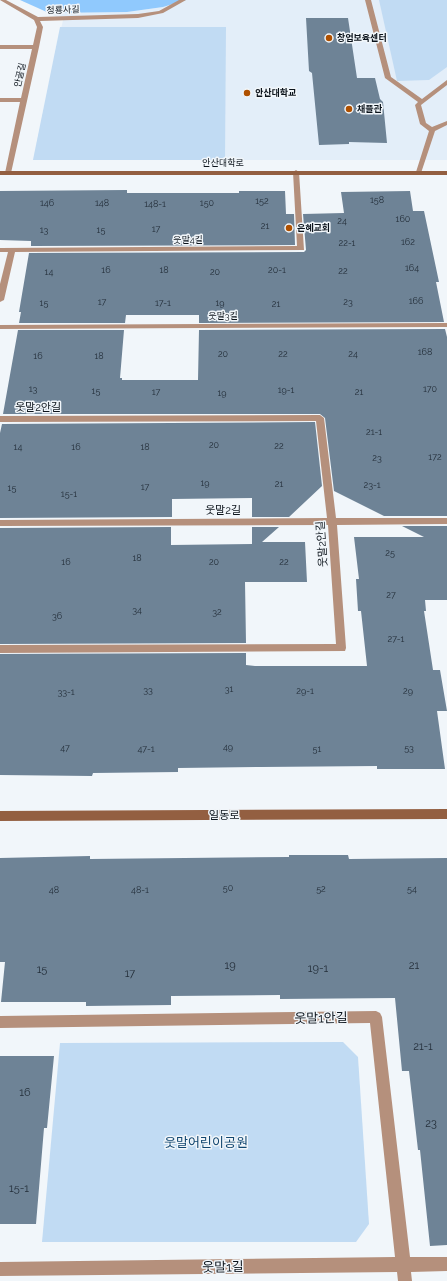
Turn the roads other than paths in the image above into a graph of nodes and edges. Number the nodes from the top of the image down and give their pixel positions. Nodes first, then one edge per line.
1 (2, 0) edge
2 (183, 0) edge
3 (368, 0) edge
4 (37, 20) junction
5 (0, 47) edge
6 (36, 47) junction
7 (447, 82) edge
8 (439, 88) junction
9 (447, 91) edge
10 (0, 100) edge
11 (24, 100) junction
12 (422, 102) junction
13 (447, 123) edge
14 (432, 130) junction
15 (296, 172) junction
16 (419, 172) junction
17 (0, 173) edge
18 (8, 173) junction
19 (447, 173) edge
20 (0, 250) edge
21 (12, 250) junction
22 (0, 300) edge
23 (447, 325) edge
24 (0, 327) edge
25 (0, 419) edge
26 (332, 521) junction
27 (447, 521) edge
28 (0, 523) edge
29 (0, 649) edge
30 (447, 814) edge
31 (0, 816) edge
32 (0, 1022) edge
33 (403, 1264) junction
34 (447, 1264) edge
35 (0, 1269) edge
36 (405, 1281) edge

1 - 4 street
2 - 4 street, 청룡사길
3 - 12 street
4 - 6 street, 안골길
5 - 6 street
6 - 11 street, 안골길
7 - 8 street
8 - 9 street
8 - 12 street
10 - 11 street
11 - 18 street, 안골길
12 - 14 street
13 - 14 street
14 - 16 street
15 - 16 street, 안산대학로
15 - 18 street, 안산대학로
15 - 21 street, 웃말4길
16 - 19 street, 안산대학로
17 - 18 street, 안산대학로
20 - 21 street, 웃말4길
21 - 22 street
23 - 24 street, 웃말3길
25 - 26 street, 웃말2안길
26 - 27 street, 웃말2길
26 - 28 street, 웃말2길
26 - 29 street, 웃말2안길
30 - 31 street, 일동로
32 - 33 street, 웃말1안길
33 - 34 street, 웃말1길
33 - 35 street, 웃말1길
33 - 36 street, 웃말1안길

